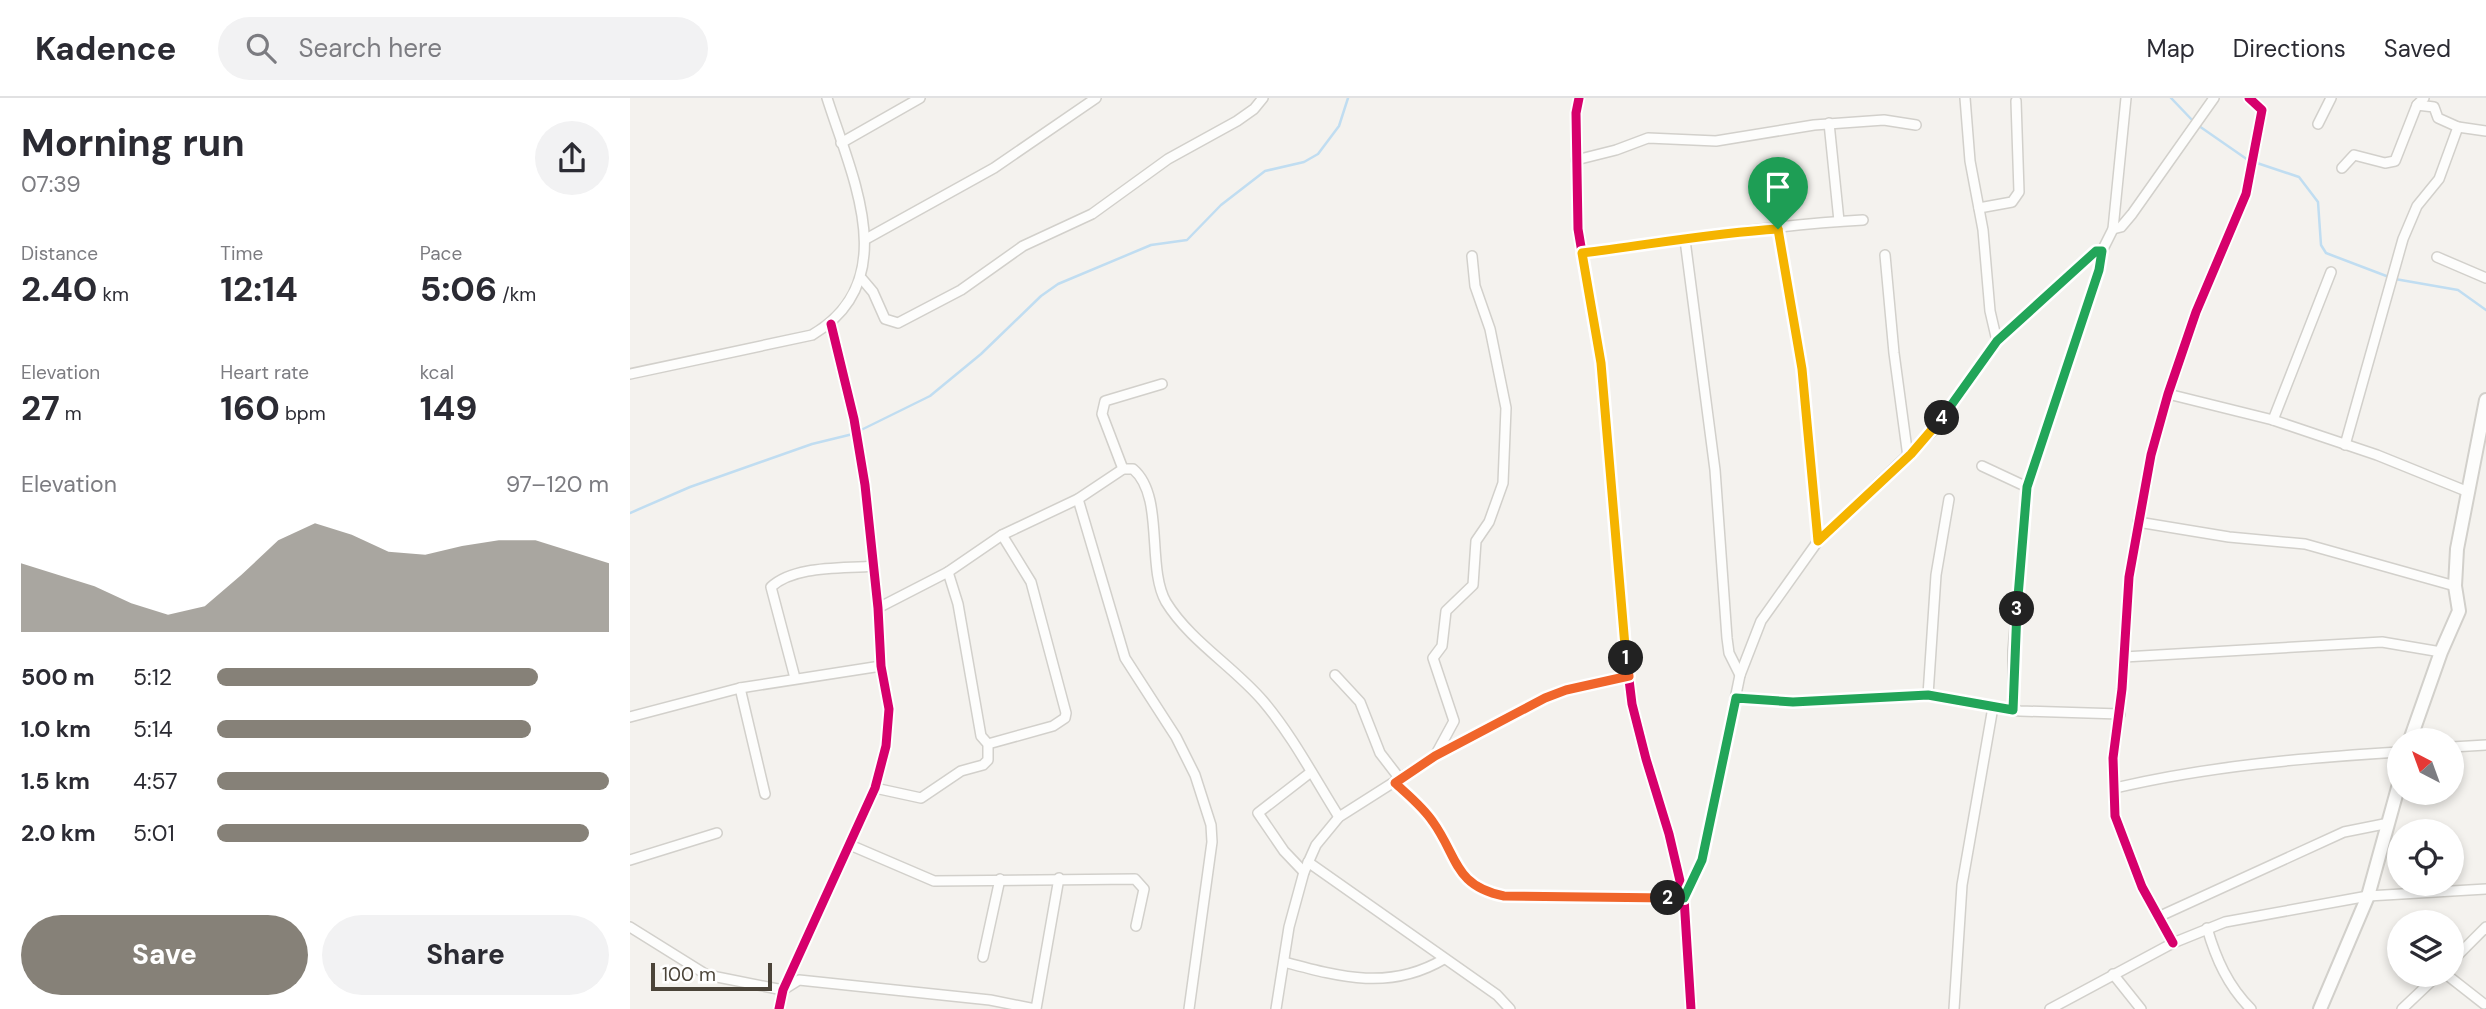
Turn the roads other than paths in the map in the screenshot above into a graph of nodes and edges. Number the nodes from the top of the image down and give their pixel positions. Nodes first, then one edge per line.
1 (827, 98) edge
2 (920, 98) edge
3 (1096, 98) edge
4 (1262, 98) edge
5 (1579, 98) edge
6 (1965, 98) edge
7 (2126, 98) edge
8 (2214, 98) edge
9 (2249, 98) edge
10 (2331, 98) edge
11 (2016, 101) dead end
12 (2421, 102) edge
13 (1829, 123) junction
14 (2318, 124) dead end
15 (1916, 125) dead end
16 (2458, 127) junction
17 (2486, 131) edge
18 (841, 143) junction
19 (1576, 160) junction
20 (2342, 168) dead end
21 (1979, 208) junction
22 (1863, 220) dead end
23 (1839, 221) junction
24 (1778, 229) junction
25 (2113, 229) junction
26 (866, 239) junction
27 (1685, 240) junction
28 (2102, 251) junction
29 (1582, 253) junction
30 (1885, 255) dead end
31 (1472, 256) dead end
32 (2437, 257) dead end
33 (2331, 272) dead end
34 (2486, 278) edge
35 (862, 279) junction
36 (831, 324) junction
37 (1997, 341) junction
38 (630, 374) edge
39 (1162, 384) dead end
40 (2168, 394) junction
41 (2486, 400) edge
42 (2273, 419) junction
43 (2345, 445) junction
44 (1908, 457) junction
45 (1982, 466) dead end
46 (1123, 469) junction
47 (2027, 487) junction
48 (2466, 491) junction
49 (1078, 499) junction
50 (1949, 499) dead end
51 (2138, 522) junction
52 (1002, 535) junction
53 (1818, 541) junction
54 (874, 566) junction
55 (948, 572) junction
56 (2455, 586) junction
57 (878, 608) junction
58 (2441, 652) junction
59 (2124, 657) junction
60 (881, 666) junction
61 (1335, 675) dead end
62 (1740, 675) junction
63 (1629, 676) junction
64 (795, 678) junction
65 (740, 688) junction
66 (1928, 695) junction
67 (1736, 698) junction
68 (1993, 707) junction
69 (2013, 710) junction
70 (2120, 714) junction
71 (630, 717) edge
72 (2414, 728) edge
73 (988, 744) junction
74 (2486, 745) edge
75 (2464, 746) edge
76 (2387, 753) edge
77 (1435, 756) junction
78 (1311, 772) junction
79 (1397, 781) junction
80 (875, 788) junction
81 (2115, 788) junction
82 (765, 794) dead end
83 (1339, 817) junction
84 (2387, 823) edge
85 (2387, 830) edge
86 (717, 833) dead end
87 (850, 845) junction
88 (630, 860) edge
89 (1308, 862) junction
90 (1304, 872) junction
91 (1059, 878) junction
92 (1000, 879) junction
93 (2486, 889) edge
94 (2368, 896) junction
95 (1684, 898) junction
96 (2158, 917) junction
97 (1136, 926) dead end
98 (630, 927) edge
99 (2486, 927) edge
100 (2207, 928) junction
101 (2173, 943) junction
102 (2464, 949) edge
103 (983, 957) dead end
104 (1444, 959) junction
105 (1283, 962) junction
106 (2113, 974) junction
107 (2425, 987) edge
108 (2461, 987) edge
109 (783, 990) junction
110 (2483, 1005) edge
111 (779, 1009) edge
112 (1035, 1009) edge
113 (1189, 1009) edge
114 (1276, 1009) edge
115 (1510, 1009) edge
116 (1691, 1009) edge
117 (1954, 1009) edge
118 (2050, 1009) edge
119 (2141, 1009) edge
120 (2251, 1009) edge
121 (2320, 1009) edge
122 (2402, 1009) edge

1 - 18 street
2 - 18 street
3 - 26 street
4 - 35 street
5 - 19 street
6 - 21 street
7 - 25 street
8 - 25 street
9 - 40 street
10 - 14 street
11 - 21 street
12 - 16 street
12 - 20 street
13 - 15 street
13 - 19 street
13 - 23 street
16 - 17 street
16 - 43 street
18 - 26 street
19 - 29 street
21 - 37 street
22 - 23 street
23 - 24 street
24 - 27 street
24 - 53 street
25 - 28 street
26 - 35 street
27 - 29 street
27 - 62 street
28 - 37 street
28 - 47 street
29 - 63 street
30 - 44 street
31 - 77 street
32 - 34 street
33 - 42 street
35 - 36 street
36 - 38 street
36 - 54 street
37 - 44 street
39 - 46 street
40 - 42 street
40 - 51 street
41 - 48 street
42 - 43 street
43 - 48 street
44 - 53 street
45 - 47 street
46 - 49 street
46 - 78 street
47 - 69 street
48 - 56 street
49 - 52 street
49 - 113 street
50 - 66 street
51 - 56 street
51 - 59 street
52 - 55 street
52 - 73 street
53 - 62 street
54 - 57 street
54 - 64 street
55 - 57 street
55 - 73 street
56 - 58 street
57 - 60 street
58 - 59 street
58 - 72 street
59 - 70 street
60 - 64 street
60 - 80 street
61 - 79 street
62 - 67 street
63 - 77 street
63 - 95 street
64 - 65 street
65 - 71 street
65 - 82 street
66 - 67 street
66 - 68 street
67 - 95 street
68 - 69 street
68 - 117 street
69 - 70 street
70 - 81 street
73 - 80 street
74 - 75 street
76 - 81 street
77 - 79 street
78 - 83 street
78 - 90 street
79 - 83 street
79 - 95 street
80 - 87 street
81 - 96 street
83 - 89 street
84 - 96 street
85 - 94 street
86 - 88 street
87 - 92 street
87 - 109 street
89 - 90 street
89 - 104 street
90 - 105 street
91 - 92 street
91 - 97 street
91 - 112 street
92 - 103 street
93 - 94 street
94 - 100 street
94 - 121 street
95 - 116 street
96 - 101 street
98 - 109 street
99 - 102 street
100 - 101 street
100 - 120 street
101 - 106 street
104 - 105 street
104 - 115 street
105 - 114 street
106 - 118 street
106 - 119 street
107 - 122 street
108 - 110 street
109 - 111 street
109 - 112 street

